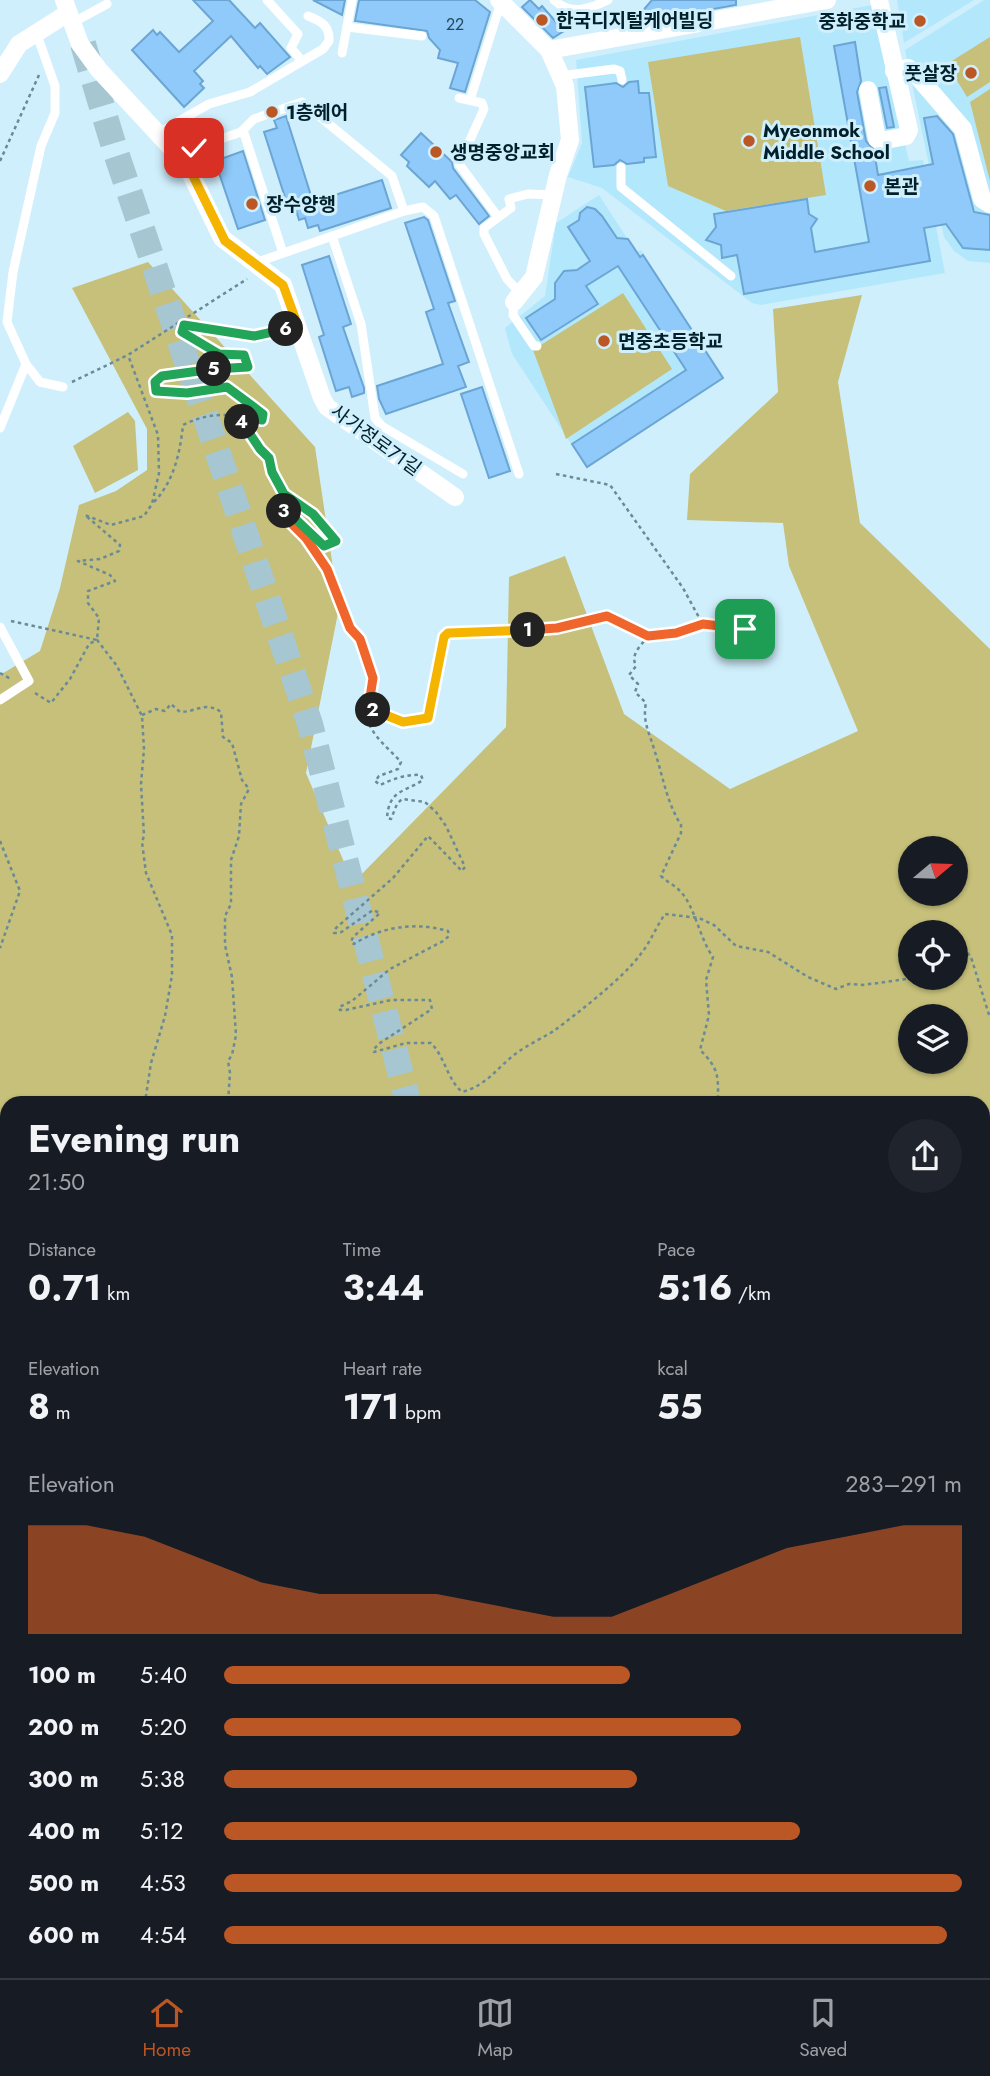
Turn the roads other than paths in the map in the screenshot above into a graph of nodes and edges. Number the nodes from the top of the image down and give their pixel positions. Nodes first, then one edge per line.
1 (267, 0) edge
2 (352, 0) edge
3 (554, 0) edge
4 (608, 0) edge
5 (827, 0) edge
6 (879, 0) edge
7 (500, 1) edge
8 (107, 4) dead end
9 (68, 12) edge
10 (308, 16) dead end
11 (347, 27) junction
12 (36, 32) junction
13 (422, 37) dead end
14 (549, 50) junction
15 (342, 54) dead end
16 (302, 61) junction
17 (894, 71) junction
18 (0, 74) edge
19 (560, 76) junction
20 (622, 79) dead end
21 (868, 90) dead end
22 (459, 98) dead end
23 (470, 100) junction
24 (243, 130) junction
25 (158, 133) junction
26 (177, 154) junction
27 (621, 167) dead end
28 (554, 195) junction
29 (990, 204) edge
30 (404, 211) junction
31 (498, 217) junction
32 (332, 236) junction
33 (283, 253) junction
34 (253, 270) junction
35 (731, 276) dead end
36 (517, 298) junction
37 (537, 346) dead end
38 (26, 364) junction
39 (63, 387) road end
40 (0, 428) edge
41 (463, 474) dead end
42 (519, 474) dead end
43 (455, 497) dead end
44 (0, 627) edge
45 (0, 700) edge

1 - 16 lane
2 - 11 lane
3 - 4 lane
5 - 14 street
6 - 17 street
7 - 14 street
7 - 23 lane
8 - 9 lane
9 - 12 street
9 - 25 street, 사가정로71길
10 - 16 lane
11 - 13 lane
11 - 15 lane
12 - 18 street
12 - 38 lane
14 - 19 street
16 - 25 lane
17 - 21 street
17 - 29 street
19 - 20 lane
19 - 28 street
22 - 23 lane
23 - 31 lane
24 - 26 lane
24 - 30 lane
24 - 33 lane
25 - 26 street, 사가정로71길
26 - 34 street, 사가정로71길
27 - 35 lane
28 - 31 lane
28 - 36 street
30 - 32 lane
30 - 42 lane
31 - 36 lane
32 - 33 lane
32 - 41 lane
33 - 34 lane
34 - 43 street, 사가정로71길
36 - 37 lane
38 - 39 lane
38 - 40 lane
44 - 45 lane

